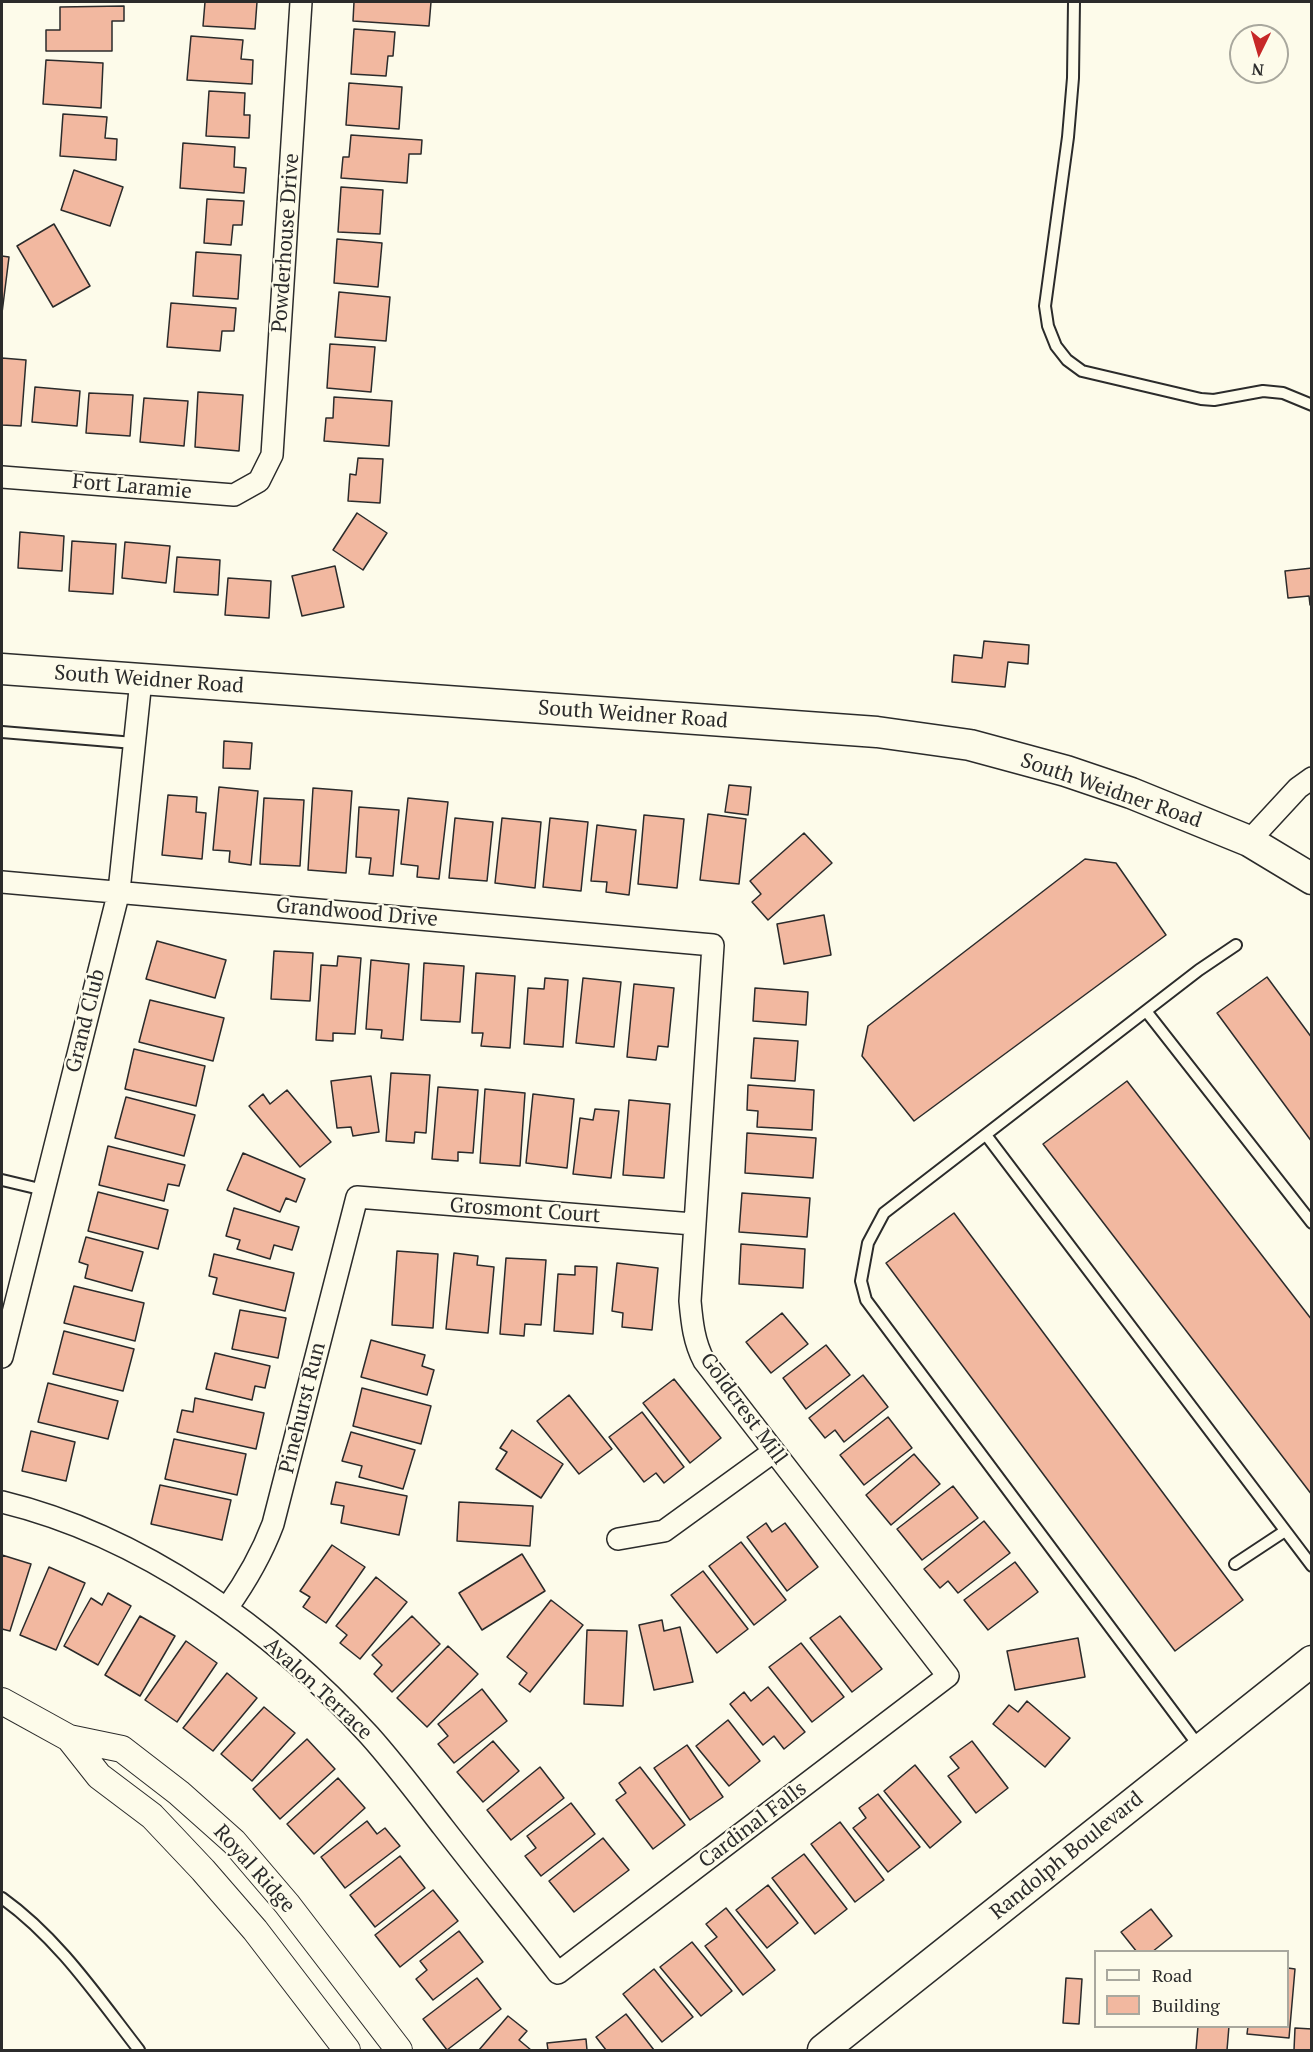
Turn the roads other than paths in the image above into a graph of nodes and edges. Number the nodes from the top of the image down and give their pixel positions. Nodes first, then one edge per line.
1 (302, 2) edge
2 (1074, 2) edge
3 (1311, 405) edge
4 (2, 477) edge
5 (259, 481) joint
6 (2, 669) edge
7 (141, 680) junction
8 (2, 732) edge
9 (135, 743) junction
10 (1311, 778) edge
11 (1249, 841) junction
12 (1311, 879) edge
13 (2, 882) edge
14 (119, 891) junction
15 (713, 945) joint
16 (1236, 945) dead end
17 (1146, 1011) junction
18 (986, 1135) junction
19 (2, 1180) edge
20 (44, 1190) junction
21 (357, 1197) joint
22 (1311, 1223) edge
23 (693, 1224) junction
24 (3, 1345) edge
25 (773, 1452) junction
26 (2, 1502) edge
27 (1285, 1531) junction
28 (618, 1539) dead end
29 (1235, 1564) dead end
30 (1311, 1566) edge
31 (226, 1608) junction
32 (1311, 1661) edge
33 (948, 1677) joint
34 (2, 1701) edge
35 (69, 1738) junction
36 (1201, 1749) junction
37 (2, 1898) edge
38 (558, 1973) joint
39 (139, 2050) edge
40 (347, 2050) edge
41 (399, 2050) edge
42 (823, 2050) edge

1 - 5 street, Powderhouse Drive
2 - 3 lane
4 - 5 street, Fort Laramie
6 - 7 main road, South Weidner Road
7 - 9 street, Grand Club
7 - 11 main road, South Weidner Road
8 - 9 lane
9 - 14 street, Grand Club
10 - 11 street
11 - 12 main road, South Weidner Road
13 - 14 street, Grandwood Drive
14 - 15 street, Grandwood Drive
14 - 20 street, Grand Club
15 - 23 street, Goldcrest Mill
16 - 17 lane
17 - 18 lane
17 - 22 lane
18 - 27 lane
18 - 36 lane
19 - 20 lane
20 - 24 street, Grand Club
21 - 23 street, Grosmont Court
21 - 31 street, Pinehurst Run
23 - 25 street, Goldcrest Mill
25 - 28 street
25 - 33 street, Goldcrest Mill
26 - 31 street, Avalon Terrace
27 - 29 lane
27 - 30 lane
31 - 38 street, Avalon Terrace
32 - 36 main road, Randolph Boulevard
33 - 38 street, Cardinal Falls
34 - 35 street, Royal Ridge
35 - 40 street, Royal Ridge
35 - 41 street, Royal Ridge
36 - 42 main road, Randolph Boulevard
37 - 39 lane

